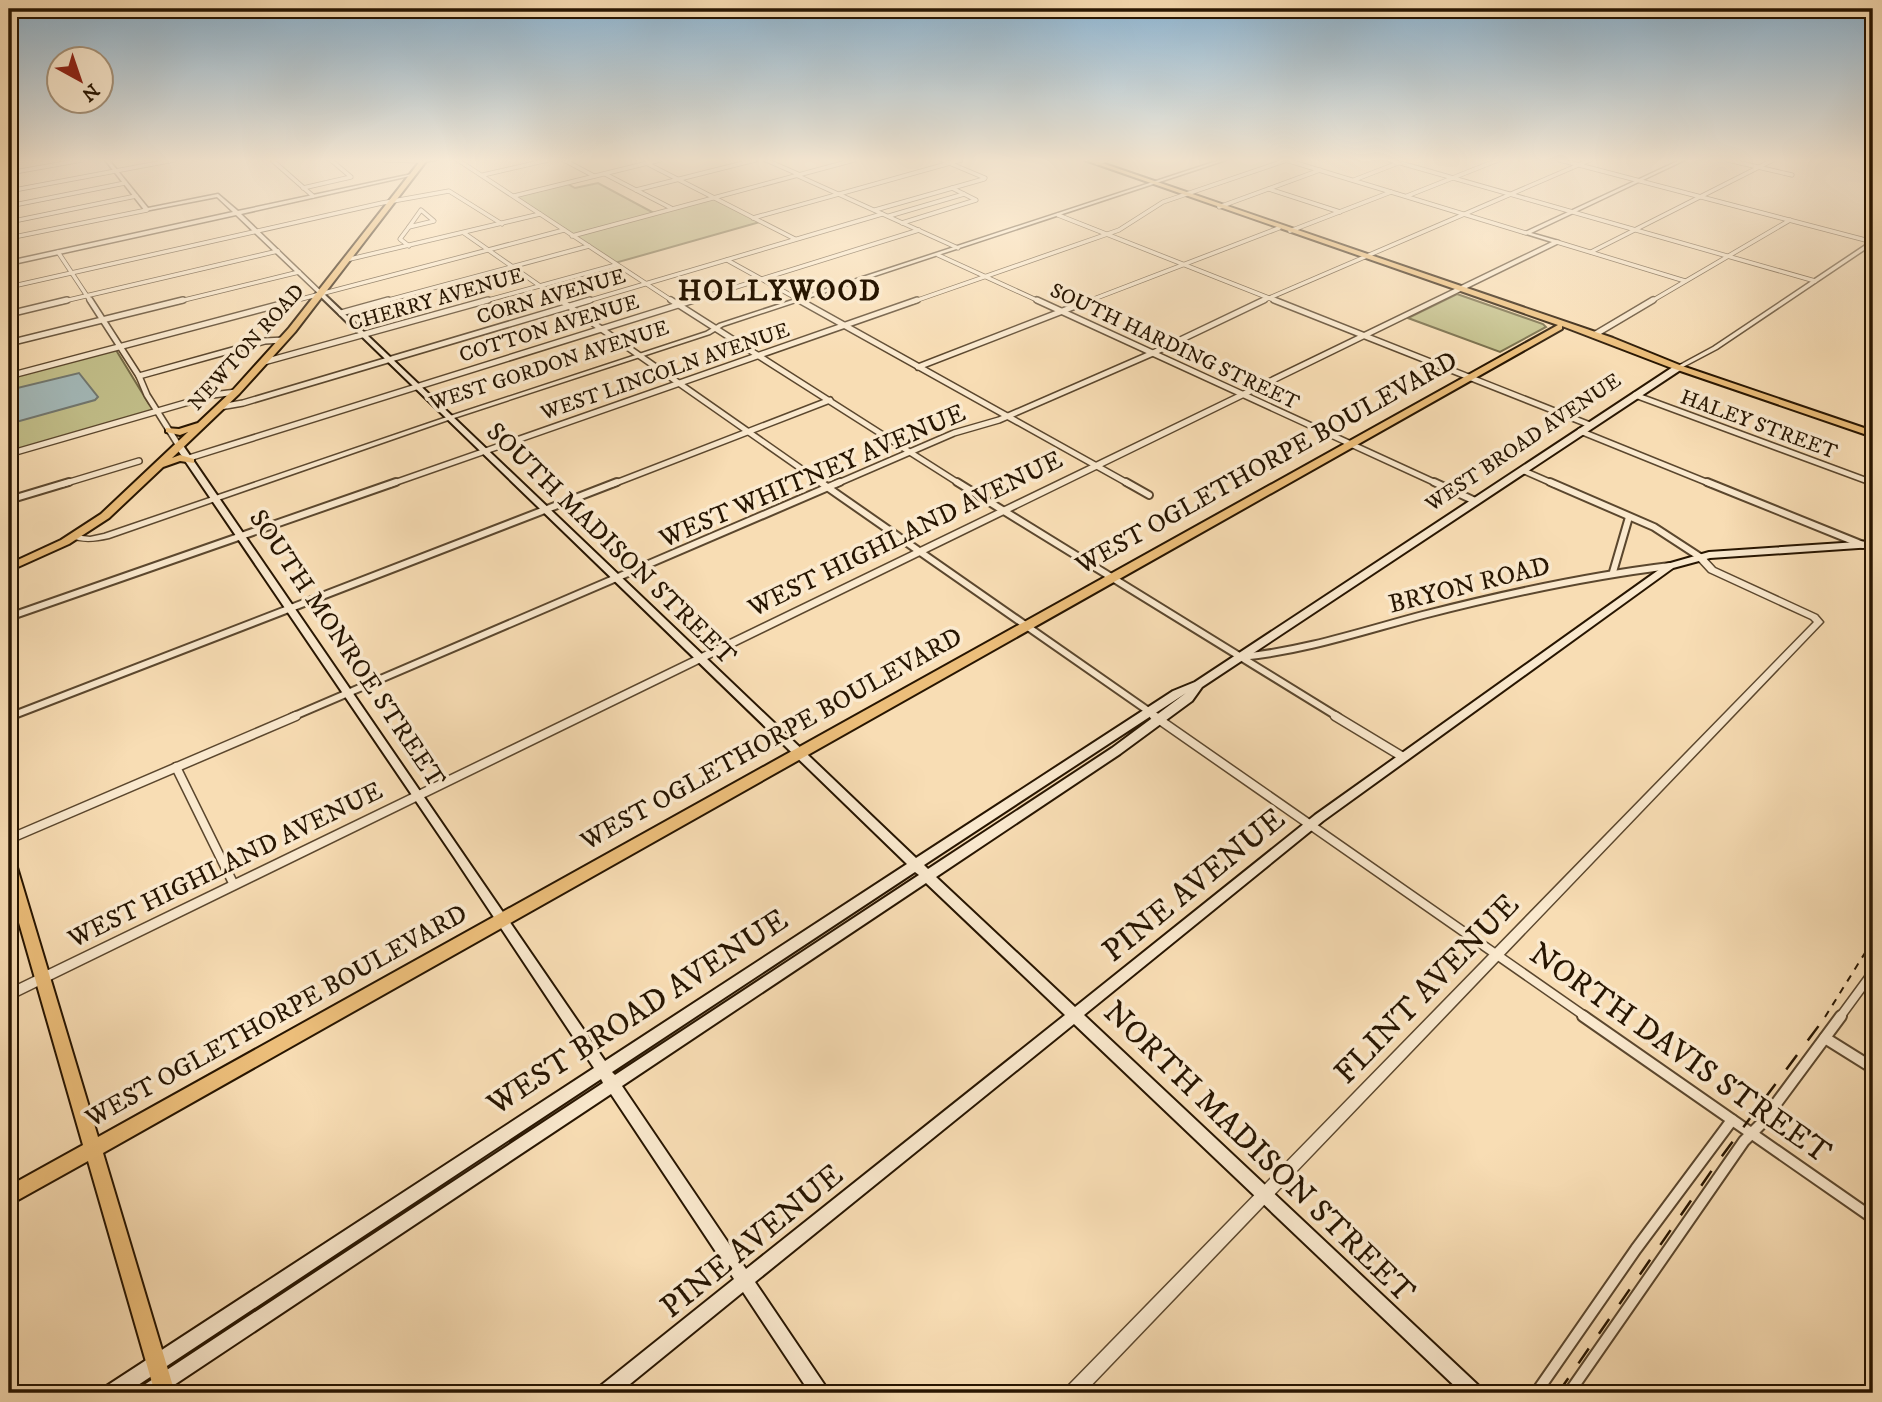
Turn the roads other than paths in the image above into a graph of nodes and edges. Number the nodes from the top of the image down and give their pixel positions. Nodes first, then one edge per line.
1 (74, 225) edge
2 (178, 225) edge
3 (252, 225) edge
4 (284, 225) edge
5 (373, 225) edge
6 (415, 225) edge
7 (496, 225) edge
8 (557, 225) edge
9 (611, 225) edge
10 (767, 225) edge
11 (844, 225) edge
12 (908, 225) edge
13 (1026, 225) edge
14 (1084, 225) edge
15 (1127, 225) edge
16 (1272, 225) edge
17 (1307, 225) edge
18 (1437, 225) edge
19 (1501, 225) edge
20 (1542, 225) edge
21 (1619, 225) edge
22 (1645, 225) edge
23 (1781, 225) edge
24 (1810, 225) edge
25 (409, 227) joint
26 (1279, 228) junction
27 (564, 230) junction
28 (919, 230) junction
29 (1636, 230) junction
30 (258, 231) junction
31 (1290, 232) junction
32 (464, 233) junction
33 (1526, 233) junction
34 (1106, 234) junction
35 (572, 236) junction
36 (9, 239) edge
37 (796, 240) junction
38 (1557, 242) junction
39 (1873, 242) edge
40 (409, 246) junction
41 (589, 246) junction
42 (958, 248) junction
43 (489, 249) junction
44 (278, 251) junction
45 (58, 252) junction
46 (1591, 253) junction
47 (938, 255) junction
48 (1727, 256) junction
49 (1363, 257) junction
50 (346, 260) junction
51 (727, 260) junction
52 (9, 262) edge
53 (616, 265) junction
54 (1182, 265) junction
55 (514, 267) junction
56 (299, 272) junction
57 (72, 273) junction
58 (986, 276) junction
59 (761, 279) junction
60 (1685, 281) junction
61 (1815, 281) junction
62 (645, 284) junction
63 (541, 286) junction
64 (9, 287) edge
65 (1458, 289) junction
66 (321, 294) junction
67 (87, 296) junction
68 (1267, 299) junction
69 (798, 300) junction
70 (1489, 300) junction
71 (678, 304) junction
72 (570, 306) junction
73 (1061, 311) junction
74 (341, 313) junction
75 (9, 314) edge
76 (1549, 319) junction
77 (103, 320) junction
78 (844, 326) junction
79 (1559, 327) junction
80 (601, 328) junction
81 (717, 329) junction
82 (1577, 329) junction
83 (1594, 335) junction
84 (365, 336) junction
85 (1363, 336) junction
86 (284, 340) junction
87 (9, 343) edge
88 (120, 347) junction
89 (1153, 353) junction
90 (641, 355) junction
91 (759, 355) junction
92 (390, 360) junction
93 (264, 362) junction
94 (918, 367) junction
95 (1679, 367) junction
96 (9, 376) edge
97 (139, 376) junction
98 (1470, 378) junction
99 (680, 383) junction
100 (416, 386) junction
101 (236, 392) junction
102 (1242, 394) junction
103 (1635, 395) junction
104 (830, 400) junction
105 (220, 407) junction
106 (158, 411) junction
107 (1006, 416) junction
108 (449, 418) junction
109 (204, 423) junction
110 (1590, 425) junction
111 (169, 429) junction
112 (748, 431) junction
113 (1580, 431) junction
114 (1873, 434) edge
115 (1351, 444) junction
116 (179, 446) junction
117 (483, 452) junction
118 (911, 452) junction
119 (9, 454) edge
120 (190, 459) junction
121 (139, 461) dead end
122 (1096, 465) junction
123 (159, 466) junction
124 (1522, 470) junction
125 (1873, 483) edge
126 (828, 487) junction
127 (1149, 495) dead end
128 (217, 499) junction
129 (9, 500) edge
130 (1475, 502) junction
131 (545, 510) junction
132 (1004, 511) junction
133 (1629, 517) junction
134 (242, 536) junction
135 (74, 537) junction
136 (1868, 545) edge
137 (920, 552) junction
138 (1699, 557) junction
139 (1670, 566) junction
140 (9, 568) edge
141 (1613, 572) junction
142 (616, 579) junction
143 (1111, 579) junction
144 (291, 607) junction
145 (9, 617) edge
146 (1026, 627) junction
147 (1260, 644) junction
148 (1279, 652) junction
149 (1240, 657) junction
150 (700, 658) junction
151 (349, 693) junction
152 (9, 717) edge
153 (1154, 717) junction
154 (798, 753) junction
155 (1403, 757) junction
156 (176, 767) junction
157 (419, 795) junction
158 (1310, 825) junction
159 (9, 839) edge
160 (9, 864) edge
161 (916, 864) junction
162 (927, 876) junction
163 (234, 885) junction
164 (502, 919) junction
165 (1496, 955) junction
166 (1873, 972) edge
167 (42, 978) junction
168 (9, 995) edge
169 (1076, 1015) junction
170 (1825, 1038) junction
171 (601, 1069) junction
172 (1873, 1069) edge
173 (612, 1087) junction
174 (1732, 1120) junction
175 (1751, 1133) junction
176 (91, 1149) junction
177 (1265, 1195) junction
178 (9, 1196) edge
179 (1873, 1218) edge
180 (744, 1282) junction
181 (156, 1364) junction
182 (158, 1390) edge
183 (111, 1393) edge
184 (605, 1393) edge
185 (820, 1393) edge
186 (1073, 1393) edge
187 (1474, 1393) edge
188 (1536, 1393) edge
189 (1569, 1393) edge

1 - 36 street
2 - 45 street
3 - 30 street, SOUTH MADISON STREET
4 - 30 street
5 - 50 main road, NEWTON ROAD
6 - 25 street
7 - 32 street
8 - 27 street
9 - 35 street
10 - 37 street
11 - 37 street, CORN AVENUE
12 - 28 street
13 - 42 street, WEST GORDON AVENUE
14 - 34 street
15 - 34 street, WEST LINCOLN AVENUE
16 - 26 main road
17 - 31 street
18 - 49 street, WEST WHITNEY AVENUE
19 - 33 street
20 - 33 street
21 - 29 street
22 - 29 street
23 - 48 street
24 - 39 street
25 - 40 street
26 - 31 main road
26 - 54 street
27 - 35 street
27 - 43 street
28 - 42 street
28 - 59 street, COTTON AVENUE
29 - 46 street
29 - 48 street
30 - 44 street, SOUTH MADISON STREET
30 - 57 street
31 - 49 main road
32 - 40 street
32 - 43 street, NORTH DAVIS STREET
33 - 38 street
34 - 54 street
34 - 58 street, WEST LINCOLN AVENUE
35 - 41 street
37 - 51 street, CORN AVENUE
38 - 46 street
38 - 65 street, WEST HIGHLAND AVENUE
39 - 61 street, WEST BROAD AVENUE
40 - 50 street
41 - 53 street
41 - 55 street
42 - 47 street, WEST GORDON AVENUE
43 - 55 street, NORTH DAVIS STREET
43 - 66 street
44 - 56 street, SOUTH MADISON STREET
44 - 67 street
45 - 52 street
45 - 57 street, SOUTH MONROE STREET
46 - 60 street
47 - 58 street, SOUTH HARDING STREET
47 - 69 street, WEST GORDON AVENUE
48 - 60 street
48 - 61 street
49 - 65 main road
49 - 68 street, WEST WHITNEY AVENUE
50 - 66 main road, NEWTON ROAD
51 - 59 street
51 - 62 street, CORN AVENUE
53 - 62 street
53 - 63 street, CHERRY AVENUE
54 - 68 street
54 - 73 street
55 - 63 street, NORTH DAVIS STREET
55 - 74 street
56 - 66 street, SOUTH MADISON STREET
56 - 77 street
57 - 64 street
57 - 67 street, SOUTH MONROE STREET
58 - 73 street, SOUTH HARDING STREET
58 - 78 street, WEST LINCOLN AVENUE
59 - 69 street
59 - 71 street, COTTON AVENUE
60 - 83 street
61 - 95 street, WEST BROAD AVENUE
62 - 71 street
62 - 72 street, CORN AVENUE
63 - 72 street, NORTH DAVIS STREET
63 - 84 street, CHERRY AVENUE
65 - 70 main road
65 - 85 street, WEST HIGHLAND AVENUE
66 - 74 main road, SOUTH MADISON STREET
66 - 86 main road, NEWTON ROAD
66 - 88 street
67 - 75 street
67 - 77 street, SOUTH MONROE STREET
68 - 85 street
68 - 89 street, WEST WHITNEY AVENUE
69 - 78 street
69 - 81 street, WEST GORDON AVENUE
70 - 76 main road
70 - 79 main road
71 - 80 street, COTTON AVENUE
71 - 81 street
72 - 80 street, NORTH DAVIS STREET
72 - 92 street, CORN AVENUE
73 - 89 street, SOUTH HARDING STREET
73 - 94 street
74 - 84 main road, SOUTH MADISON STREET
76 - 79 main road
76 - 82 main road
77 - 87 street
77 - 88 street, SOUTH MONROE STREET
78 - 91 street, WEST LINCOLN AVENUE
78 - 94 street
79 - 82 main road
79 - 95 main road
79 - 98 main road, WEST OGLETHORPE BOULEVARD
80 - 90 street, NORTH DAVIS STREET
80 - 100 street, COTTON AVENUE
81 - 90 street, WEST GORDON AVENUE
81 - 91 street
82 - 83 main road
83 - 95 main road
84 - 92 main road, SOUTH MADISON STREET
84 - 93 street, CHERRY AVENUE
85 - 98 street
85 - 102 street, WEST HIGHLAND AVENUE
86 - 93 main road, NEWTON ROAD
86 - 97 street
88 - 96 street
88 - 97 street, SOUTH MONROE STREET
89 - 102 street, SOUTH HARDING STREET
89 - 107 street, WEST WHITNEY AVENUE
90 - 99 street, NORTH DAVIS STREET
90 - 108 street, WEST GORDON AVENUE
91 - 99 street, WEST LINCOLN AVENUE
91 - 104 street
92 - 100 main road, SOUTH MADISON STREET
92 - 105 street, CORN AVENUE
93 - 101 main road, NEWTON ROAD
94 - 107 street
95 - 103 main road, WEST BROAD AVENUE
95 - 114 main road
97 - 106 street, SOUTH MONROE STREET
98 - 110 street
98 - 115 main road, WEST OGLETHORPE BOULEVARD
99 - 112 street, NORTH DAVIS STREET
99 - 117 street, WEST LINCOLN AVENUE
100 - 108 main road, SOUTH MADISON STREET
100 - 120 street, COTTON AVENUE
101 - 105 main road, NEWTON ROAD
101 - 106 street
102 - 115 street, SOUTH HARDING STREET
102 - 122 street, WEST HIGHLAND AVENUE
103 - 110 main road, WEST BROAD AVENUE
103 - 125 street, HALEY STREET
104 - 112 street
104 - 118 street
105 - 109 main road, NEWTON ROAD
106 - 111 street, SOUTH MONROE STREET
106 - 119 street
107 - 118 street, WEST WHITNEY AVENUE
107 - 122 street
108 - 117 main road, SOUTH MADISON STREET
108 - 128 street, WEST GORDON AVENUE
109 - 111 main road
109 - 116 main road, NEWTON ROAD
110 - 113 main road, WEST BROAD AVENUE
111 - 116 street, SOUTH MONROE STREET
112 - 126 street, NORTH DAVIS STREET
112 - 131 street
113 - 124 main road, WEST BROAD AVENUE
113 - 136 street
115 - 130 street, SOUTH HARDING STREET
115 - 143 main road, WEST OGLETHORPE BOULEVARD
116 - 120 main road, SOUTH MONROE STREET
116 - 123 main road, NEWTON ROAD
117 - 131 main road, SOUTH MADISON STREET
117 - 134 street, WEST LINCOLN AVENUE
118 - 126 street, WEST WHITNEY AVENUE
118 - 132 street
120 - 123 main road
120 - 128 main road, SOUTH MONROE STREET
121 - 129 street
122 - 127 street
122 - 132 street, WEST HIGHLAND AVENUE
123 - 135 main road, NEWTON ROAD
124 - 130 main road, WEST BROAD AVENUE
124 - 133 street
126 - 137 street, NORTH DAVIS STREET
126 - 142 street, WEST WHITNEY AVENUE
128 - 134 main road, SOUTH MONROE STREET
128 - 135 street, WEST GORDON AVENUE
130 - 147 main road, WEST BROAD AVENUE
131 - 142 main road, SOUTH MADISON STREET
131 - 144 street
132 - 137 street, WEST HIGHLAND AVENUE
132 - 143 street
133 - 138 street
133 - 141 street
134 - 144 main road, SOUTH MONROE STREET
134 - 145 street, WEST LINCOLN AVENUE
135 - 140 main road, WEST GORDON AVENUE
136 - 138 main road, PINE AVENUE
137 - 146 street, NORTH DAVIS STREET
137 - 150 street, WEST HIGHLAND AVENUE
138 - 139 main road, PINE AVENUE
138 - 165 street, FLINT AVENUE
139 - 141 street, BRYON ROAD
139 - 155 main road, PINE AVENUE
141 - 148 street, BRYON ROAD
142 - 150 main road, SOUTH MADISON STREET
142 - 151 street, WEST WHITNEY AVENUE
143 - 146 main road, WEST OGLETHORPE BOULEVARD
143 - 149 street
144 - 151 main road, SOUTH MONROE STREET
144 - 152 street
146 - 153 street, NORTH DAVIS STREET
146 - 154 main road, WEST OGLETHORPE BOULEVARD
147 - 148 street
147 - 149 main road, WEST BROAD AVENUE
148 - 149 street, BRYON ROAD
149 - 153 main road, WEST BROAD AVENUE
149 - 155 street
150 - 154 main road, SOUTH MADISON STREET
150 - 157 street, WEST HIGHLAND AVENUE
151 - 156 street, WEST WHITNEY AVENUE
151 - 157 main road, SOUTH MONROE STREET
153 - 158 street, NORTH DAVIS STREET
153 - 161 main road, WEST BROAD AVENUE
153 - 162 main road, WEST BROAD AVENUE
154 - 161 main road, SOUTH MADISON STREET
154 - 164 main road, WEST OGLETHORPE BOULEVARD
155 - 158 main road, PINE AVENUE
156 - 159 street, WEST WHITNEY AVENUE
156 - 163 street
157 - 163 street, WEST HIGHLAND AVENUE
157 - 164 main road, SOUTH MONROE STREET
158 - 165 street, NORTH DAVIS STREET
158 - 169 main road, PINE AVENUE
160 - 167 main road
161 - 162 main road, NORTH MADISON STREET
161 - 171 main road, WEST BROAD AVENUE
162 - 169 main road, NORTH MADISON STREET
162 - 173 main road, WEST BROAD AVENUE
163 - 167 street, WEST HIGHLAND AVENUE
164 - 171 main road, SOUTH MONROE STREET
164 - 176 main road, WEST OGLETHORPE BOULEVARD
165 - 174 street, NORTH DAVIS STREET
165 - 177 street, FLINT AVENUE
166 - 170 street
167 - 168 street, WEST HIGHLAND AVENUE
167 - 176 main road
169 - 177 main road, NORTH MADISON STREET
169 - 180 main road, PINE AVENUE
170 - 172 street
170 - 175 street
171 - 173 main road, SOUTH MONROE STREET
171 - 181 main road, WEST BROAD AVENUE
173 - 180 main road, SOUTH MONROE STREET
173 - 182 main road, WEST BROAD AVENUE
174 - 175 street, NORTH DAVIS STREET
174 - 188 street
175 - 179 street, NORTH DAVIS STREET
175 - 189 street
176 - 178 main road, WEST OGLETHORPE BOULEVARD
176 - 181 main road
177 - 186 street, FLINT AVENUE
177 - 187 main road, NORTH MADISON STREET
180 - 184 main road, PINE AVENUE
180 - 185 main road, SOUTH MONROE STREET
181 - 182 main road
181 - 183 main road, WEST BROAD AVENUE

